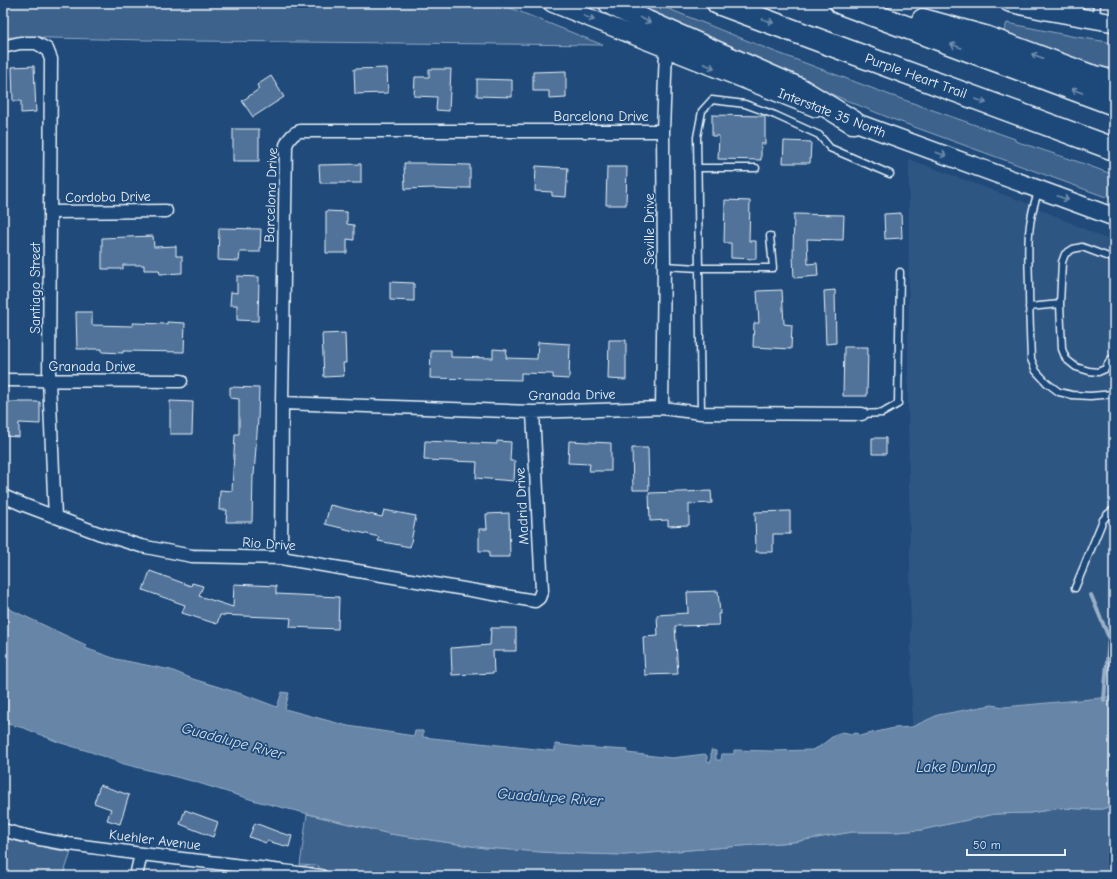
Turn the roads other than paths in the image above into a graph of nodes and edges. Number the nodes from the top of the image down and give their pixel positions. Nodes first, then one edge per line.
1 (552, 3) edge
2 (610, 3) edge
3 (718, 3) edge
4 (841, 3) edge
5 (866, 3) edge
6 (1009, 3) edge
7 (1097, 3) edge
8 (1034, 5) edge
9 (1079, 10) edge
10 (1096, 20) junction
11 (1114, 23) edge
12 (3, 47) edge
13 (666, 49) junction
14 (1114, 82) edge
15 (1114, 104) edge
16 (853, 122) junction
17 (663, 131) junction
18 (1114, 149) edge
19 (697, 168) junction
20 (756, 168) dead end
21 (890, 174) dead end
22 (1039, 190) junction
23 (166, 211) dead end
24 (50, 212) junction
25 (1114, 217) edge
26 (770, 236) dead end
27 (1114, 259) edge
28 (664, 266) junction
29 (699, 268) junction
30 (900, 272) dead end
31 (1060, 304) junction
32 (1029, 307) junction
33 (1114, 360) edge
34 (3, 380) edge
35 (49, 380) junction
36 (181, 381) dead end
37 (1114, 394) edge
38 (282, 403) junction
39 (662, 408) junction
40 (533, 412) junction
41 (701, 413) junction
42 (862, 414) joint
43 (3, 496) edge
44 (1114, 509) edge
45 (55, 517) junction
46 (281, 558) junction
47 (1075, 588) dead end
48 (539, 598) joint
49 (3, 830) edge
50 (141, 854) junction
51 (304, 875) edge
52 (136, 876) edge
53 (321, 876) edge

1 -> 13 main road, Interstate 35 North
2 -> 16 highway
3 -> 18 highway, Purple Heart Trail
15 -> 4 highway
14 -> 5 highway
6 - 8 main road
7 - 10 lane
8 - 9 main road
9 - 10 main road
10 - 11 main road
12 - 24 street, Santiago Street
13 -> 16 main road, Interstate 35 North
13 - 17 street, Seville Drive
16 -> 22 main road, Interstate 35 North
17 - 28 street, Seville Drive
17 - 38 street, Barcelona Drive
19 - 20 lane
19 - 21 lane
19 - 29 lane
22 -> 25 main road, Interstate 35 North
22 - 32 lane
23 - 24 street, Cordoba Drive
24 - 35 street, Santiago Street
26 - 29 lane
27 - 31 lane
28 - 29 lane
28 - 39 street, Seville Drive
29 - 41 lane
30 - 42 lane
31 - 32 lane
31 - 33 lane
32 - 37 lane
34 - 35 street, Granada Drive
35 - 36 street, Granada Drive
35 - 45 street, Santiago Street
38 - 40 street, Granada Drive
38 - 46 street, Barcelona Drive
39 - 40 street, Granada Drive
39 - 41 street, Granada Drive
40 - 48 street, Madrid Drive
41 - 42 street, Granada Drive
43 - 45 street, Rio Drive
44 - 47 lane
45 - 46 street, Rio Drive
46 - 48 street, Rio Drive
49 - 50 street, Kuehler Avenue
50 - 51 street, Kuehler Avenue
50 - 52 street
51 - 53 street, Kuehler Avenue

